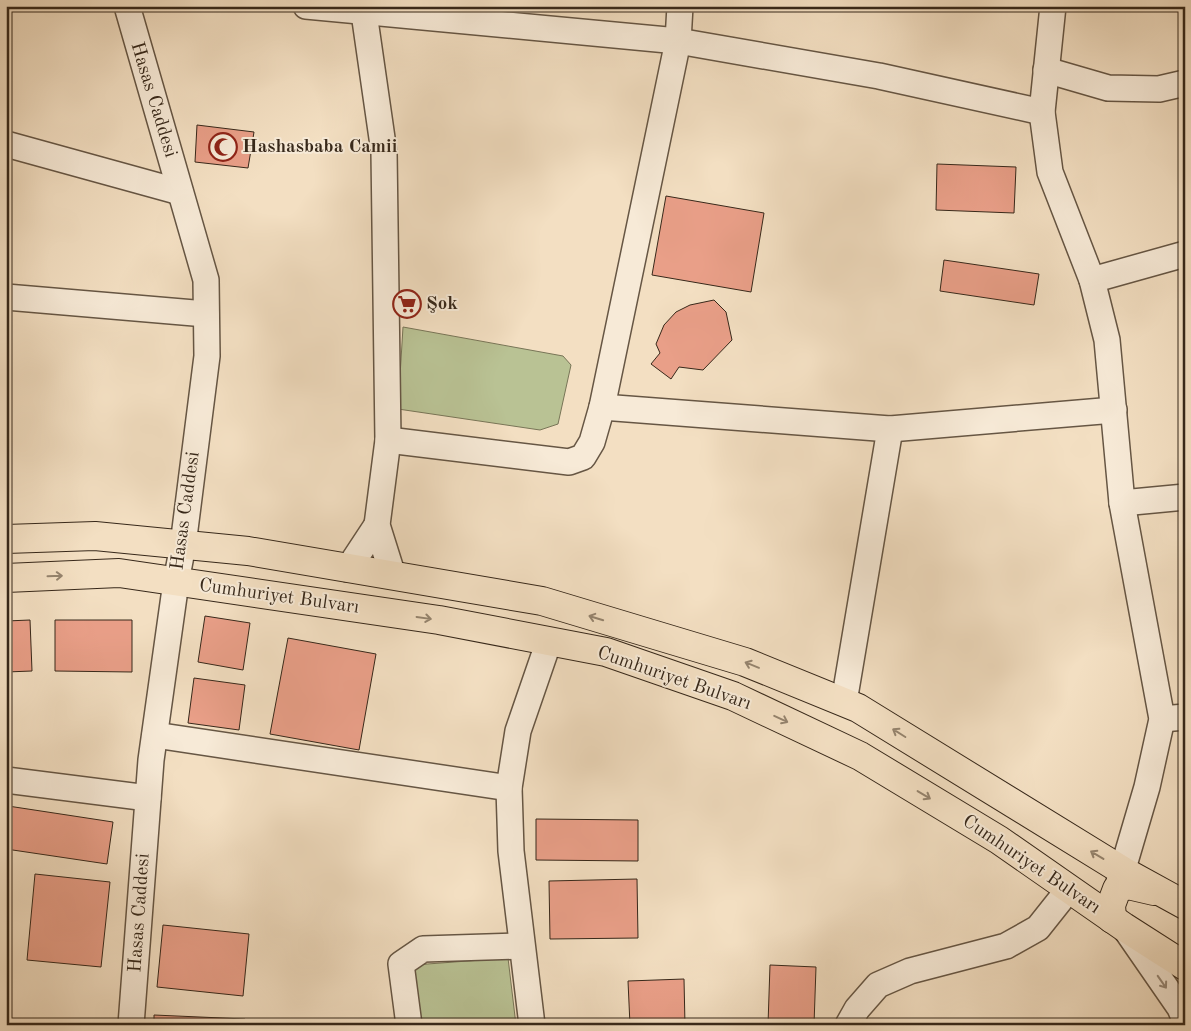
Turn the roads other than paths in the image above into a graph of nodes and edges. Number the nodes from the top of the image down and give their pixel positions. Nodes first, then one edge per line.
1 (127, 6) edge
2 (306, 6) edge
3 (680, 6) edge
4 (1053, 6) edge
5 (363, 8) edge
6 (678, 40) junction
7 (1046, 70) junction
8 (1185, 83) edge
9 (1042, 112) junction
10 (6, 144) edge
11 (180, 192) junction
12 (1185, 254) edge
13 (1092, 280) junction
14 (6, 297) edge
15 (206, 314) junction
16 (602, 408) junction
17 (1114, 410) junction
18 (890, 429) junction
19 (388, 440) junction
20 (1185, 497) edge
21 (1122, 503) junction
22 (377, 525) junction
23 (6, 539) edge
24 (183, 545) junction
25 (348, 569) junction
26 (393, 576) junction
27 (6, 578) edge
28 (176, 582) junction
29 (348, 607) junction
30 (385, 612) junction
31 (549, 641) junction
32 (844, 702) junction
33 (1173, 718) edge
34 (155, 735) junction
35 (6, 780) edge
36 (509, 788) junction
37 (148, 798) junction
38 (1120, 880) junction
39 (1069, 889) junction
40 (1185, 905) edge
41 (1118, 923) junction
42 (521, 946) junction
43 (1185, 966) edge
44 (1185, 1020) edge
45 (131, 1025) edge
46 (409, 1025) edge
47 (532, 1025) edge
48 (848, 1025) edge

1 - 11 street, Hasas Caddesi
2 - 5 street
3 - 6 street
4 - 7 street
5 - 6 street
5 - 19 street
6 - 9 street
6 - 16 street
7 - 8 street
7 - 9 street
9 - 13 street
10 - 11 street
11 - 15 street, Hasas Caddesi
12 - 13 street
13 - 17 street
14 - 15 street
15 - 24 street, Hasas Caddesi
16 - 18 street
16 - 19 street
17 - 18 street
17 - 21 street
18 - 32 street
19 - 22 street
20 - 21 street
21 - 33 street
22 - 25 street
22 - 26 street
23 - 24 main road, Cumhuriyet Bulvarı
24 - 25 main road, Cumhuriyet Bulvarı
24 - 28 street, Hasas Caddesi
25 - 26 main road, Cumhuriyet Bulvarı
25 - 29 main road
26 - 30 main road
32 -> 26 main road, Cumhuriyet Bulvarı
27 -> 28 main road, Cumhuriyet Bulvarı
28 - 29 main road, Cumhuriyet Bulvarı
28 - 34 street, Hasas Caddesi
29 - 30 main road, Cumhuriyet Bulvarı
30 -> 31 main road, Cumhuriyet Bulvarı
31 - 36 street
31 -> 39 main road, Cumhuriyet Bulvarı
38 -> 32 main road, Cumhuriyet Bulvarı
33 - 38 street
34 - 36 street
34 - 37 street, Hasas Caddesi
35 - 37 street
36 - 42 street
37 - 45 street, Hasas Caddesi
38 - 40 main road, Cumhuriyet Bulvarı
38 - 41 main road
39 - 41 main road, Cumhuriyet Bulvarı
39 - 48 street
41 - 43 main road, Cumhuriyet Bulvarı
41 -> 44 street
42 - 46 street
42 - 47 street

